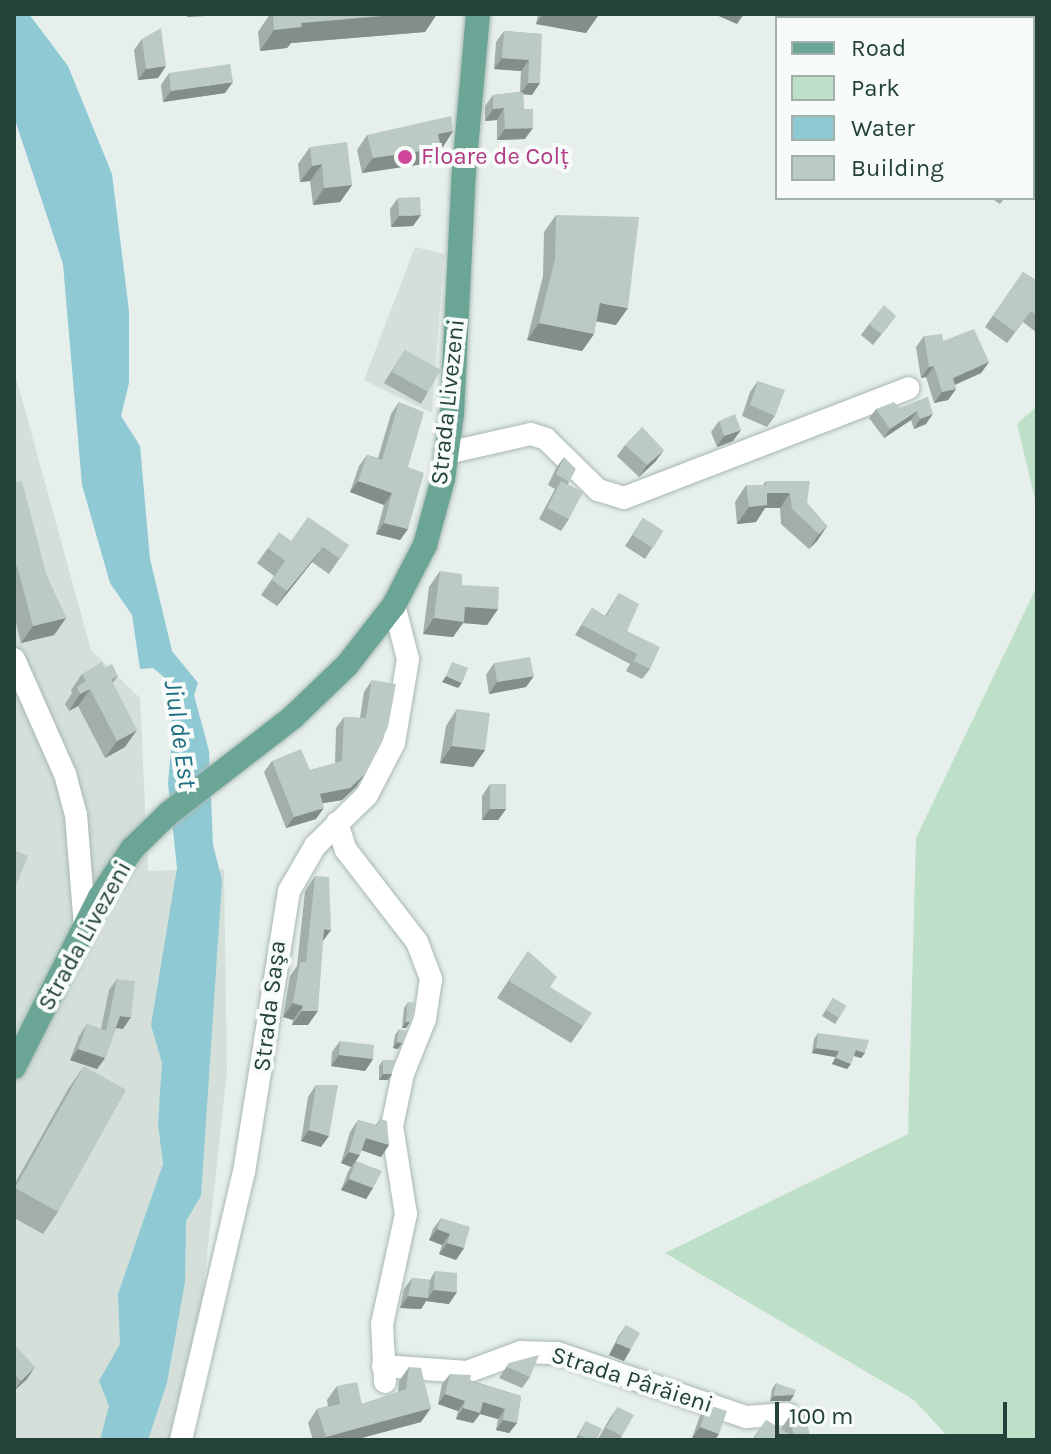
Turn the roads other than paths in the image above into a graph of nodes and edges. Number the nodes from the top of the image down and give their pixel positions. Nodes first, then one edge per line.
1 (478, 14) edge
2 (909, 388) dead end
3 (447, 453) junction
4 (394, 605) junction
5 (14, 659) edge
6 (337, 823) junction
7 (85, 927) junction
8 (14, 1067) edge
9 (788, 1414) edge
10 (181, 1440) edge

1 - 3 main road, Strada Livezeni
2 - 3 street
3 - 4 main road, Strada Livezeni
4 - 6 street, Strada Saşa
4 - 7 main road, Strada Livezeni
5 - 7 street
6 - 9 street, Strada Pârăieni
6 - 10 street, Strada Saşa
7 - 8 main road, Strada Livezeni

